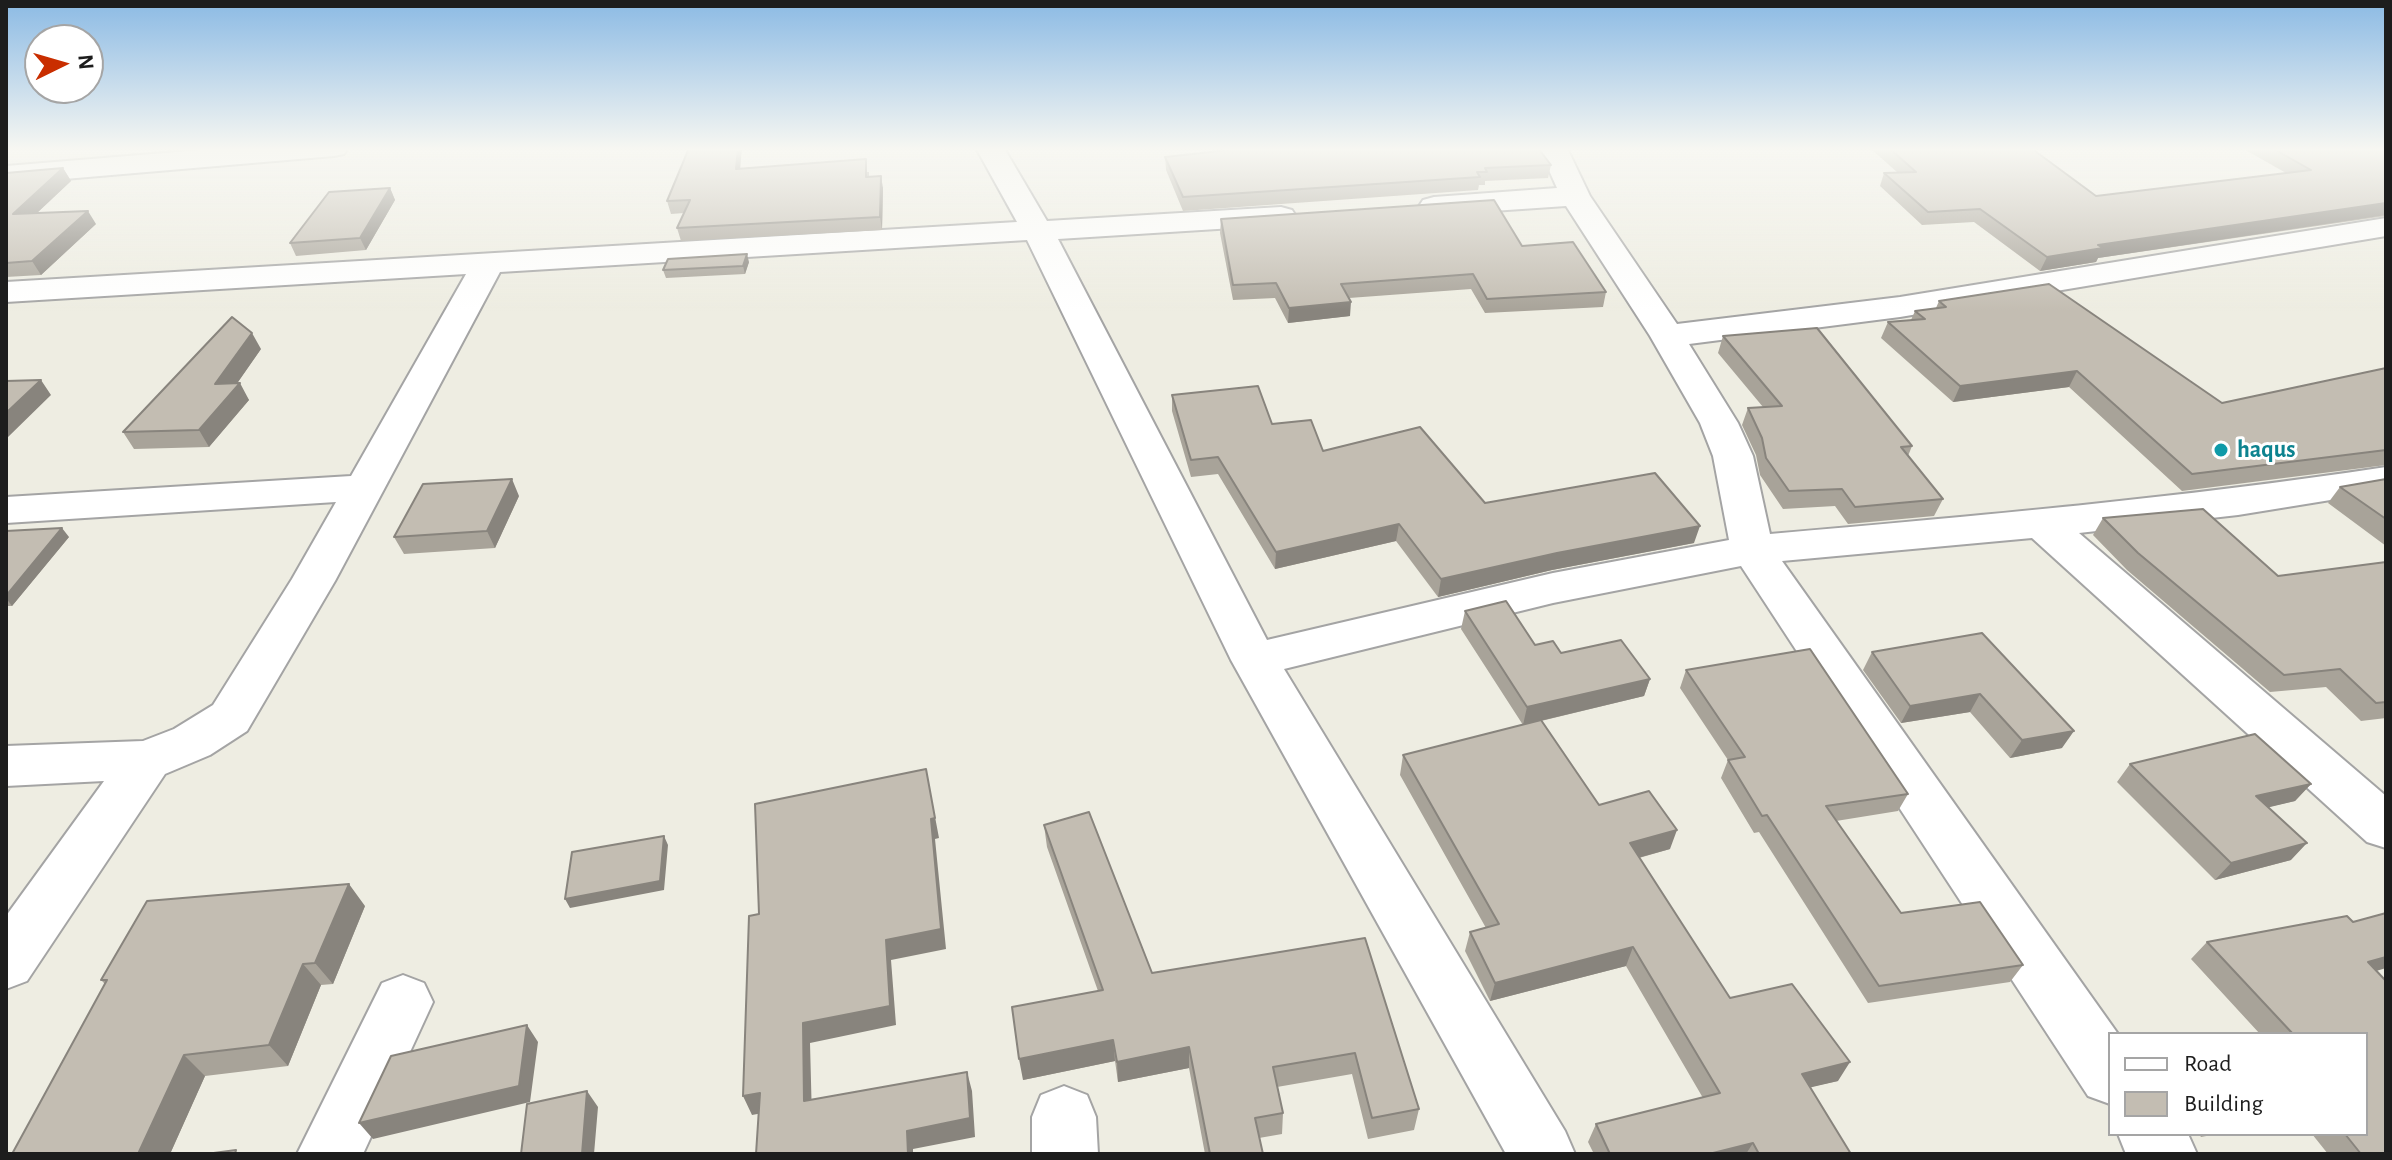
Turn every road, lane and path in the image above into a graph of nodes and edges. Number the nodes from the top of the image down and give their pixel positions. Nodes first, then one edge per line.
1 (1021, 202) edge
2 (1487, 202) edge
3 (1579, 202) edge
4 (1402, 208) edge
5 (1307, 215) edge
6 (2386, 227) edge
7 (1039, 233) junction
8 (488, 264) junction
9 (6, 292) edge
10 (1667, 336) junction
11 (2386, 479) edge
12 (362, 488) junction
13 (6, 510) edge
14 (2042, 524) junction
15 (1752, 550) junction
16 (1254, 660) junction
17 (147, 760) junction
18 (6, 766) edge
19 (2386, 827) edge
20 (6, 963) edge
21 (403, 1002) dead end
22 (2108, 1072) edge
23 (2151, 1136) edge
24 (330, 1154) edge
25 (1542, 1154) edge
26 (2164, 1154) edge

1 - 7 street
2 - 4 street
3 - 10 street
5 - 7 street
6 - 10 street
7 - 8 street
7 - 16 street
8 - 9 street
8 - 12 street
10 - 15 street
11 - 14 street
12 - 13 street
12 - 17 street
14 - 15 street
14 - 19 street
15 - 16 street
15 - 22 street
16 - 25 street
17 - 18 street
17 - 20 street
21 - 24 street
23 - 26 street

